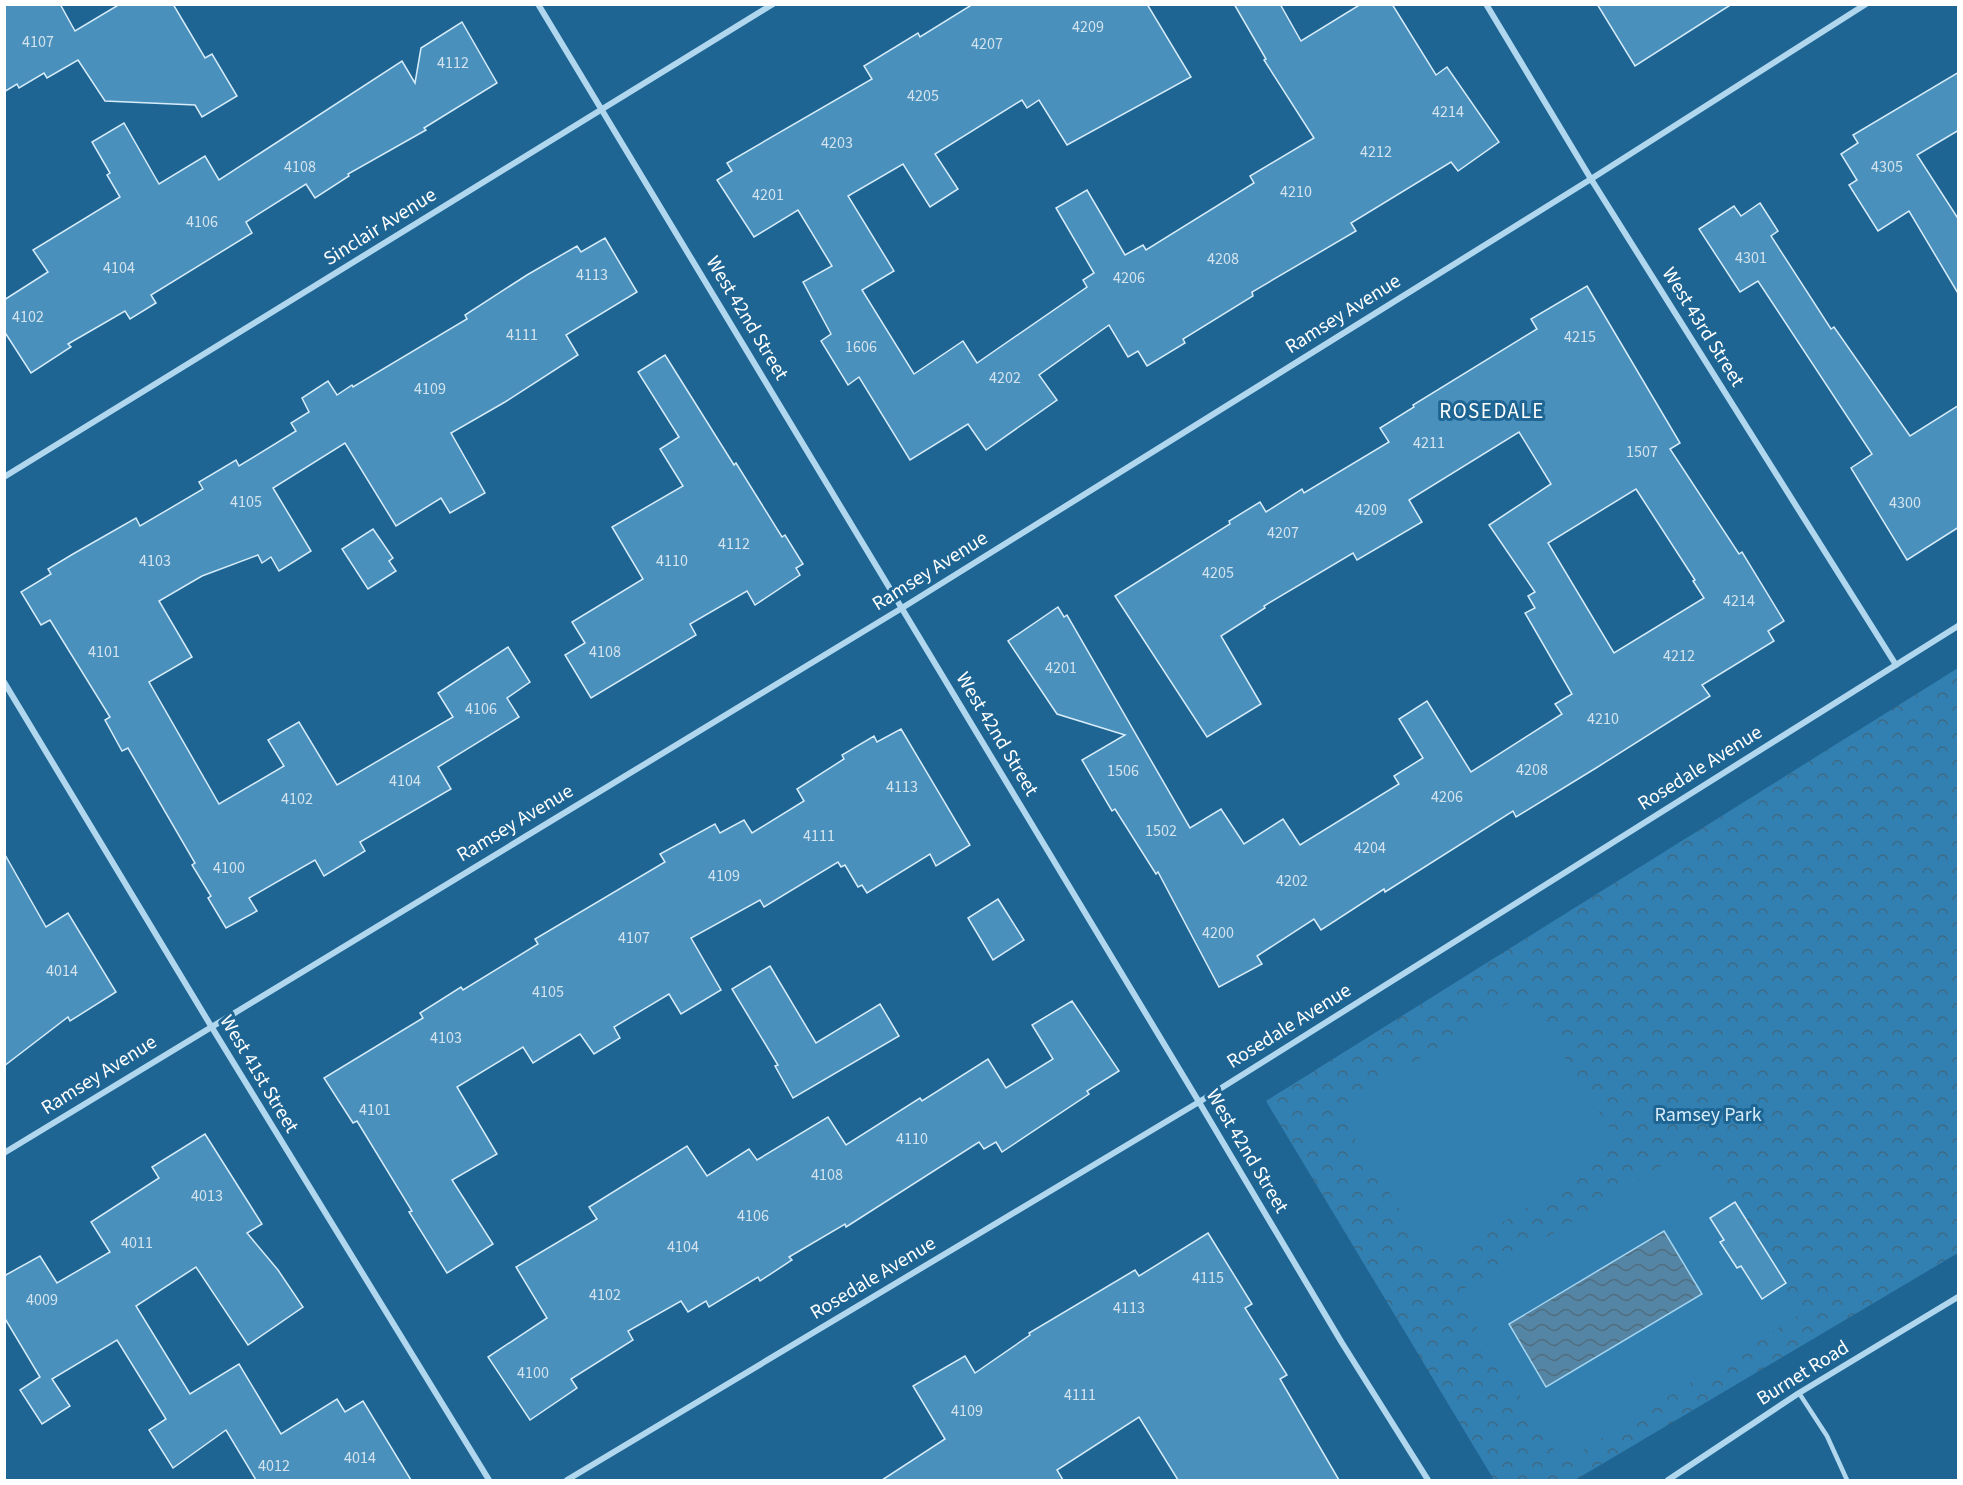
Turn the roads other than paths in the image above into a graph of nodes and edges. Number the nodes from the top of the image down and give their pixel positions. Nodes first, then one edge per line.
1 (538, 4) edge
2 (773, 4) edge
3 (1486, 4) edge
4 (1866, 4) edge
5 (603, 110) junction
6 (1591, 179) junction
7 (4, 477) edge
8 (902, 608) junction
9 (1959, 626) edge
10 (1896, 665) junction
11 (4, 682) edge
12 (211, 1026) junction
13 (1199, 1102) junction
14 (4, 1153) edge
15 (1959, 1297) edge
16 (1799, 1393) junction
17 (489, 1480) edge
18 (567, 1480) edge
19 (1428, 1480) edge
20 (1668, 1480) edge
21 (1847, 1480) edge

1 - 5 street, West 42nd Street
2 - 5 street, Sinclair Avenue
3 - 6 street, West 43rd Street
4 - 6 street, Ramsey Avenue
5 - 7 street, Sinclair Avenue
5 - 8 street, West 42nd Street
6 - 8 street, Ramsey Avenue
6 - 10 street, West 43rd Street
8 - 12 street, Ramsey Avenue
8 - 13 street, West 42nd Street
9 - 10 street, Rosedale Avenue
10 - 13 street, Rosedale Avenue
11 - 12 street, West 41st Street
12 - 14 street, Ramsey Avenue
12 - 17 street, West 41st Street
13 - 18 street, Rosedale Avenue
13 - 19 street, West 42nd Street
15 - 16 street, Burnet Road
16 - 20 street, Burnet Road
16 - 21 lane

